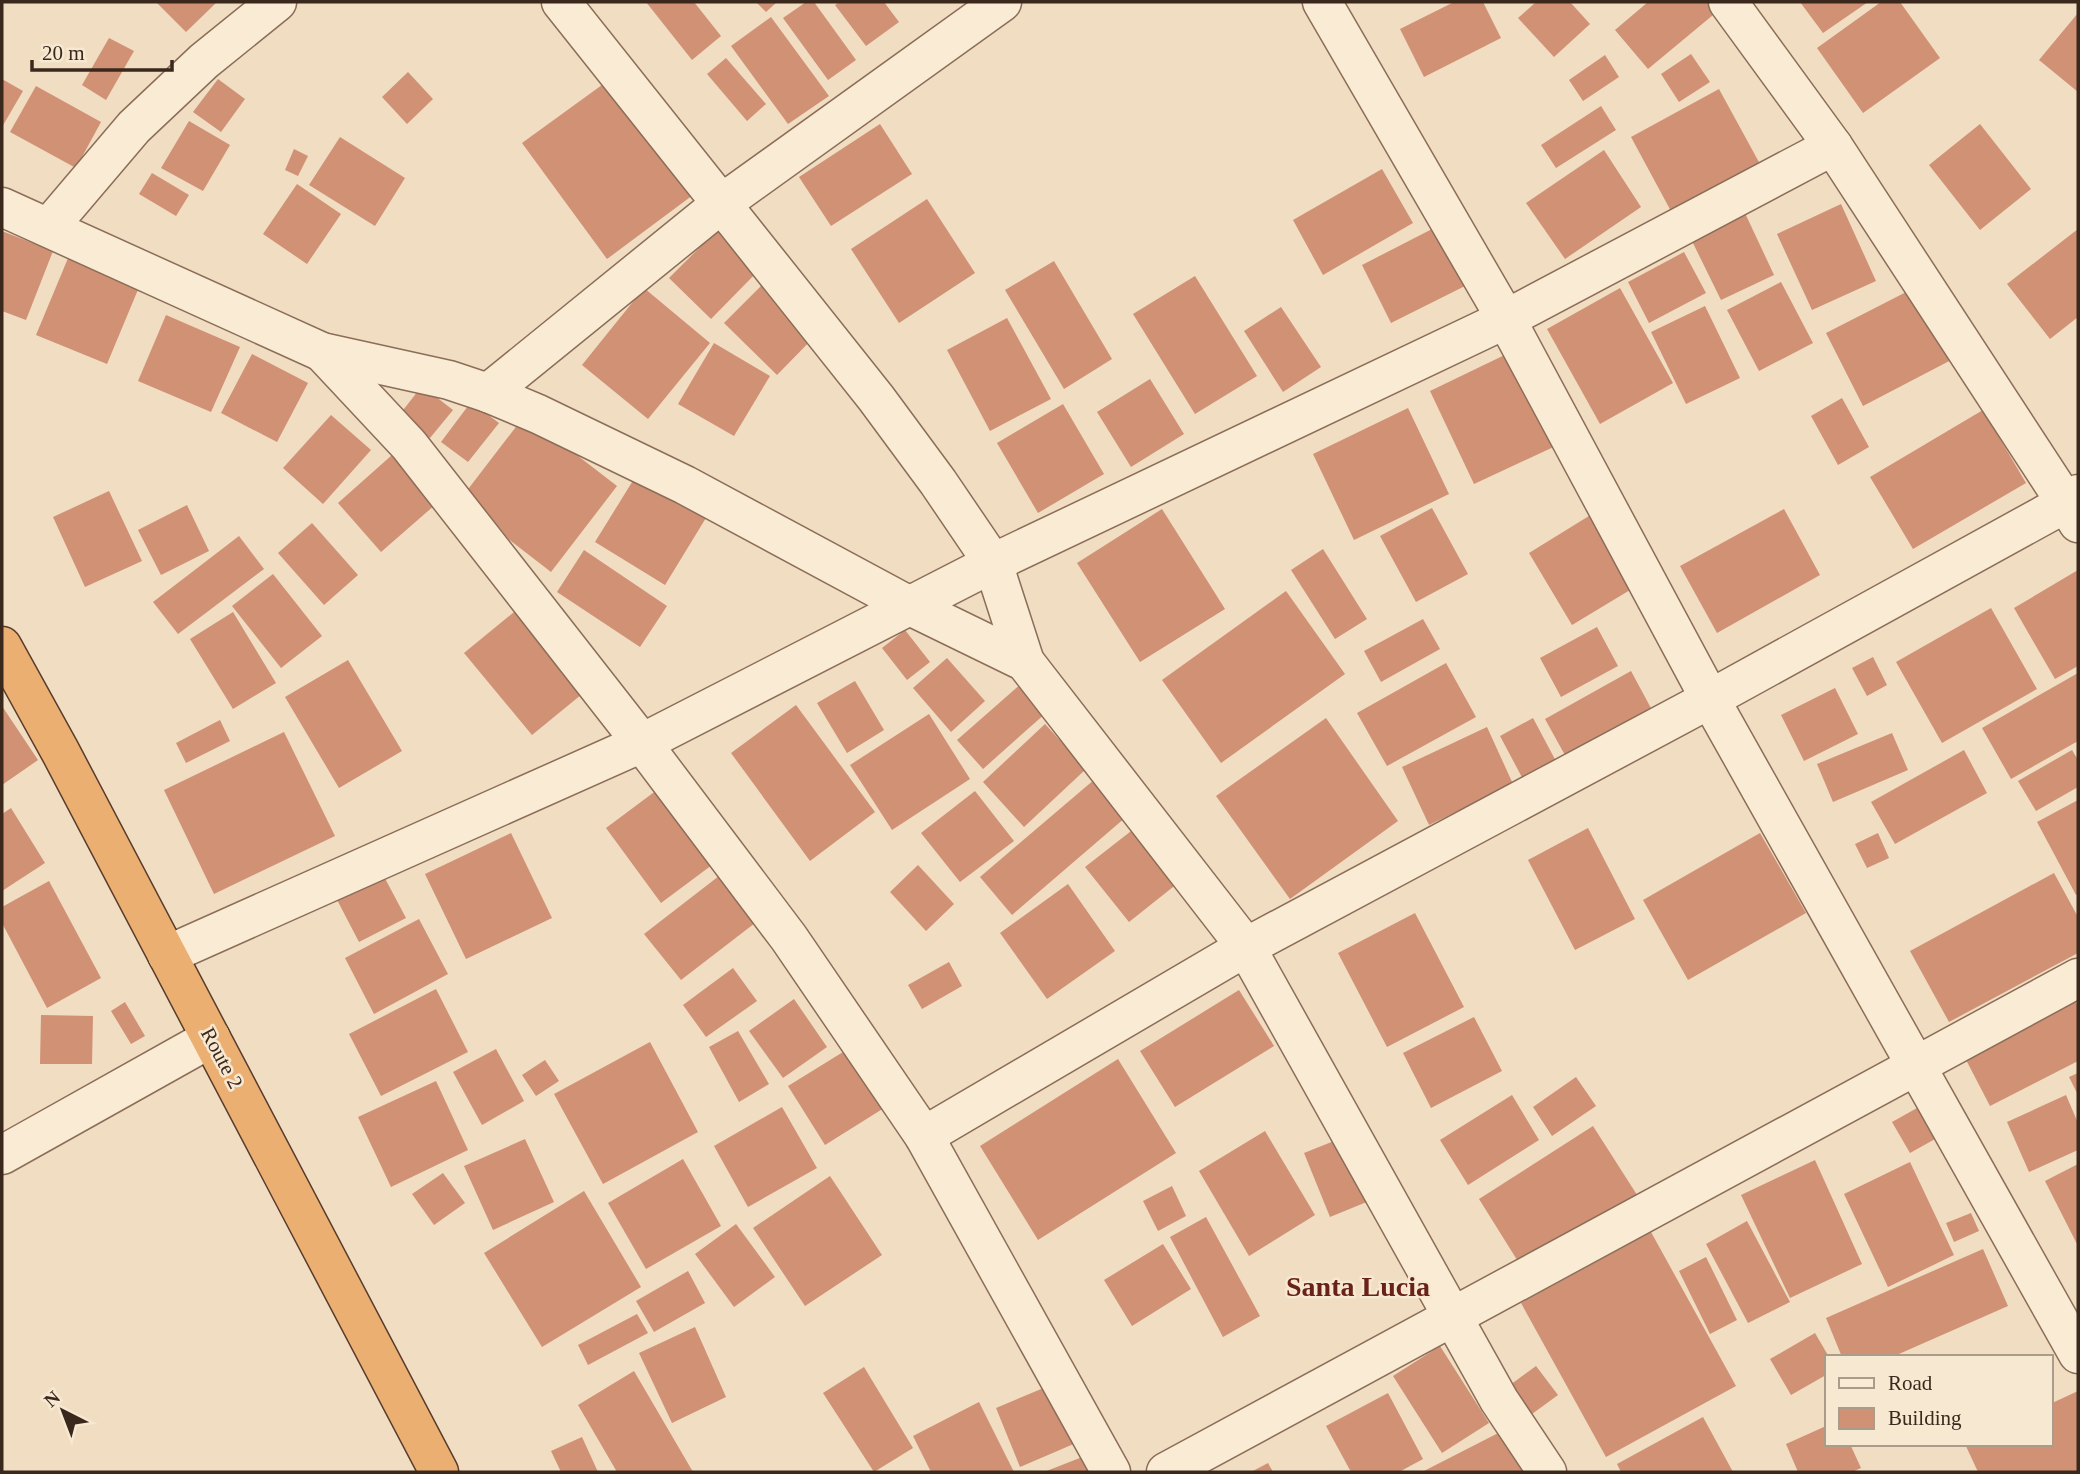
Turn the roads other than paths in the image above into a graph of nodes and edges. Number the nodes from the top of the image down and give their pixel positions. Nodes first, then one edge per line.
1 (276, 2) edge
2 (561, 2) edge
3 (1002, 2) edge
4 (1322, 2) edge
5 (1728, 2) edge
6 (1833, 146) junction
7 (721, 204) junction
8 (2, 207) edge
9 (50, 227) junction
10 (1506, 319) junction
11 (322, 352) junction
12 (488, 393) junction
13 (2074, 507) edge
14 (993, 563) junction
15 (908, 605) junction
16 (2, 646) edge
17 (1025, 662) junction
18 (1710, 699) junction
19 (642, 743) junction
20 (1246, 947) junction
21 (167, 955) junction
22 (2078, 978) edge
23 (211, 1038) junction
24 (1915, 1065) junction
25 (924, 1136) junction
26 (2, 1155) edge
27 (1453, 1317) junction
28 (2078, 1354) edge
29 (439, 1472) edge
30 (1111, 1472) edge
31 (1166, 1472) edge
32 (1547, 1472) edge

1 - 9 street
2 - 7 street
3 - 7 street
4 - 10 street
5 - 6 street
6 - 10 street
6 - 13 street
7 - 12 street
7 - 14 street
8 - 9 street
9 - 11 street
10 - 14 street
10 - 18 street
11 - 12 street
11 - 19 street
12 - 15 street
13 - 18 street
14 - 15 street
14 - 17 street
15 - 17 street
15 - 19 street
16 - 21 highway, Route 2
17 - 20 street
18 - 20 street
18 - 24 street
19 - 21 street
19 - 25 street
20 - 25 street
20 - 27 street
21 - 23 highway, Route 2
22 - 24 street
23 - 26 street
23 - 29 highway, Route 2
24 - 27 street
24 - 28 street
25 - 30 street
27 - 31 street
27 - 32 street

